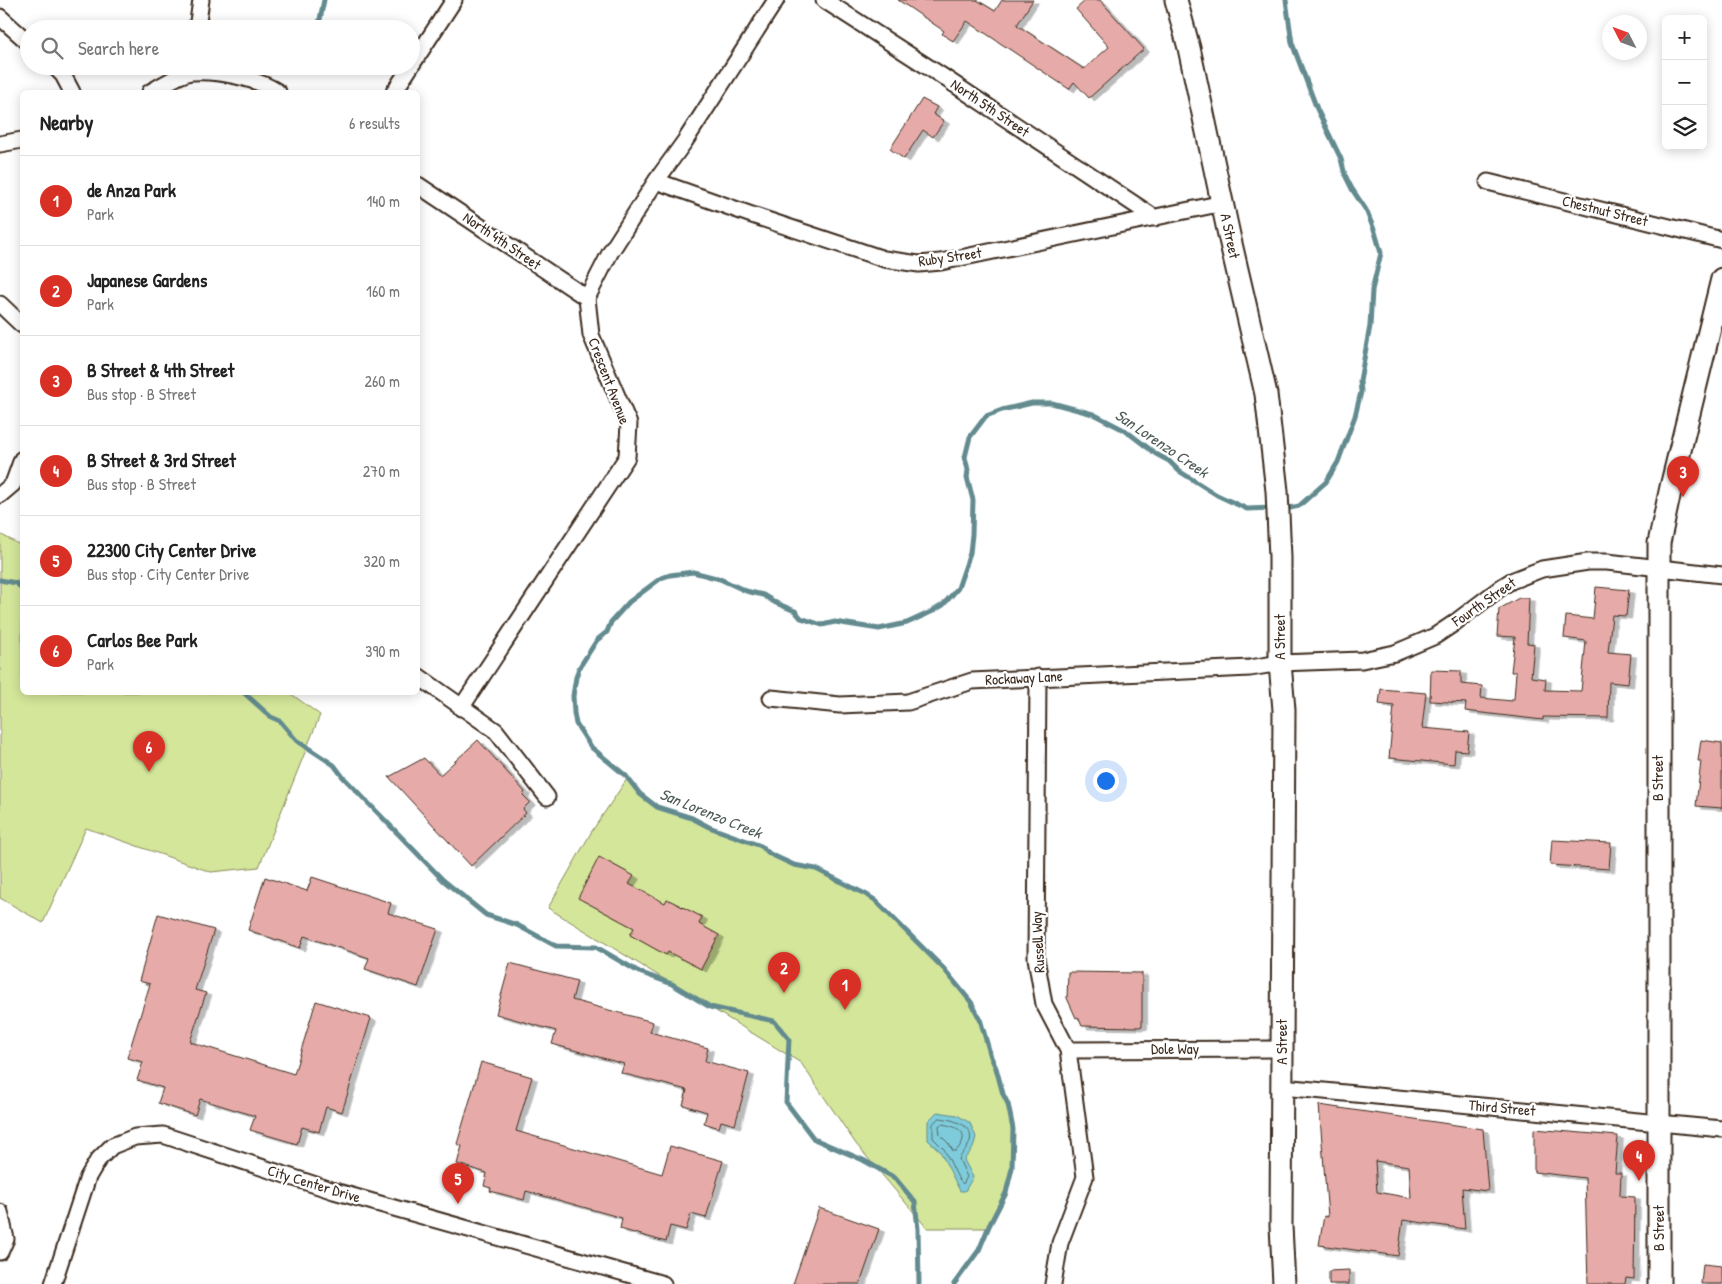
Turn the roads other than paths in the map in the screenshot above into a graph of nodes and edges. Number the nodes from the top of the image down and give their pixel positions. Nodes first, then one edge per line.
1 (201, 0) edge
2 (454, 0) edge
3 (776, 0) edge
4 (824, 0) edge
5 (1176, 0) edge
6 (0, 17) edge
7 (198, 20) edge
8 (20, 35) edge
9 (420, 52) edge
10 (63, 75) edge
11 (180, 75) edge
12 (232, 75) edge
13 (405, 75) edge
14 (71, 90) edge
15 (153, 90) edge
16 (274, 90) edge
17 (395, 90) edge
18 (20, 140) edge
19 (0, 144) edge
20 (656, 181) junction
21 (1488, 182) dead end
22 (420, 186) edge
23 (1223, 204) junction
24 (1155, 218) junction
25 (1722, 240) edge
26 (1722, 279) edge
27 (587, 298) junction
28 (0, 304) edge
29 (20, 323) edge
30 (20, 465) edge
31 (0, 495) edge
32 (1658, 567) junction
33 (1722, 575) edge
34 (1280, 663) junction
35 (420, 677) edge
36 (1038, 677) junction
37 (771, 698) dead end
38 (461, 708) junction
39 (548, 798) dead end
40 (1281, 1049) junction
41 (1068, 1050) junction
42 (1282, 1087) junction
43 (1659, 1123) junction
44 (1722, 1129) edge
45 (0, 1212) edge
46 (0, 1252) edge
47 (53, 1284) edge
48 (663, 1284) edge
49 (1053, 1284) edge
50 (1284, 1284) edge
51 (1659, 1284) edge

1 - 7 street
2 - 9 street
3 - 20 street
4 - 24 street, North 5th Street
5 - 23 main road, A Street
6 - 8 street
10 - 14 street
11 - 15 street
12 - 16 street
13 - 17 street
18 - 19 street
20 - 24 street, Ruby Street
20 - 27 street
21 - 25 street, Chestnut Street
22 - 27 street, North 4th Street
23 - 24 street, Ruby Street
23 - 34 main road, A Street
26 - 32 main road, B Street
27 - 38 street, Crescent Avenue
28 - 29 street
30 - 31 street
32 - 33 street, Fourth Street
32 - 34 street, Fourth Street
32 - 43 main road, B Street
34 - 36 street, Rockaway Lane
34 - 40 main road, A Street
35 - 38 street
36 - 37 street, Rockaway Lane
36 - 41 street, Russell Way
38 - 39 street
40 - 41 street, Dole Way
40 - 42 main road, A Street
41 - 49 street, Russell Way
42 - 43 street, Third Street
42 - 50 main road, A Street
43 - 44 street, Third Street
43 - 51 main road, B Street
45 - 46 street
47 - 48 street, City Center Drive

